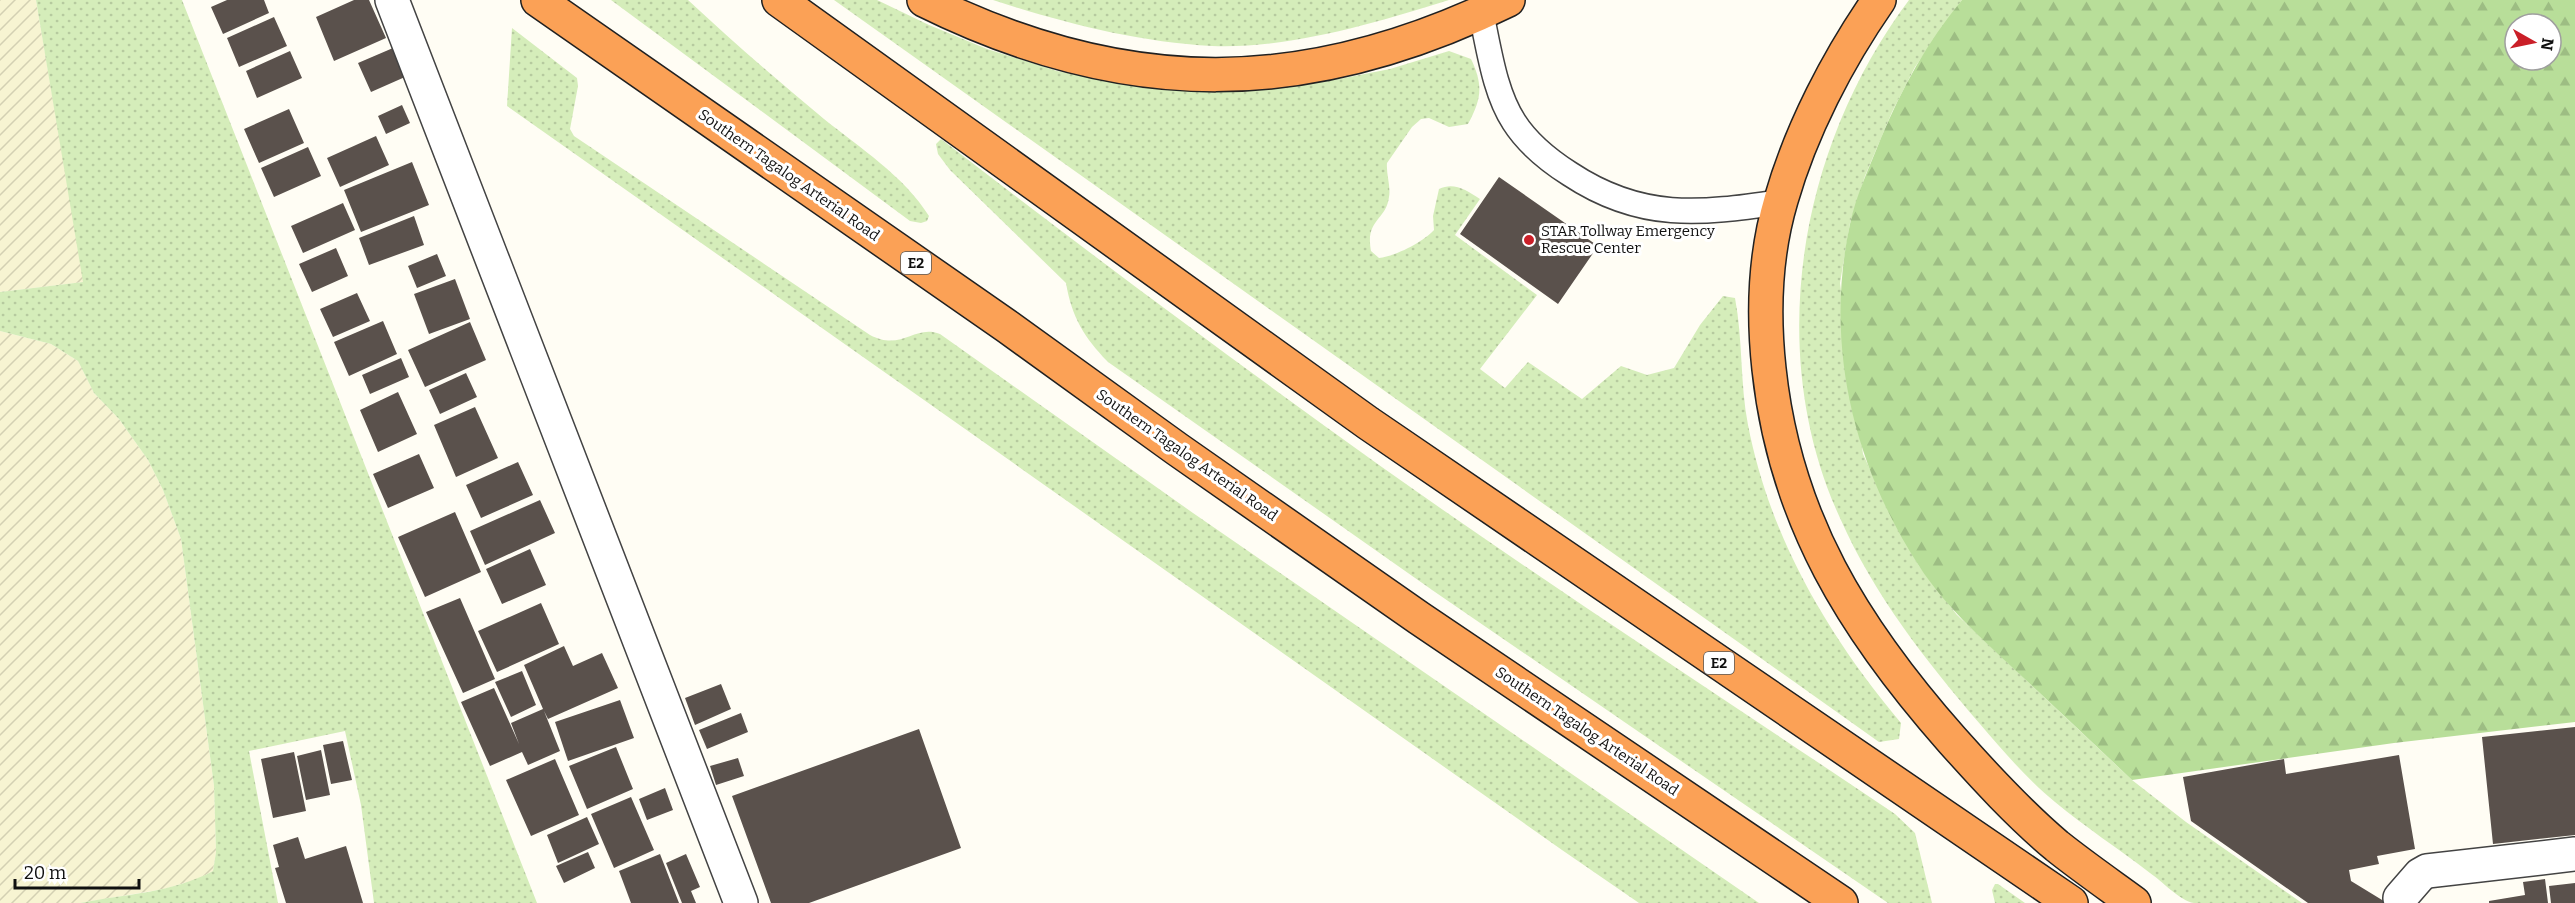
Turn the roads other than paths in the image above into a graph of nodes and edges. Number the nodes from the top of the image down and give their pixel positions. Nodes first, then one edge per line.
1 (392, 0) edge
2 (779, 0) edge
3 (924, 0) edge
4 (1879, 0) edge
5 (1495, 6) edge
6 (548, 7) edge
7 (1780, 202) junction
8 (2575, 854) edge
9 (2400, 898) dead end
10 (741, 903) edge
11 (1841, 903) edge
12 (2071, 903) edge
13 (2134, 903) edge

1 - 10 street
2 - 12 highway, E2
3 - 5 highway
4 - 7 highway
5 - 7 lane
6 - 11 highway, Southern Tagalog Arterial Road / E2
7 - 13 highway
8 - 9 street

